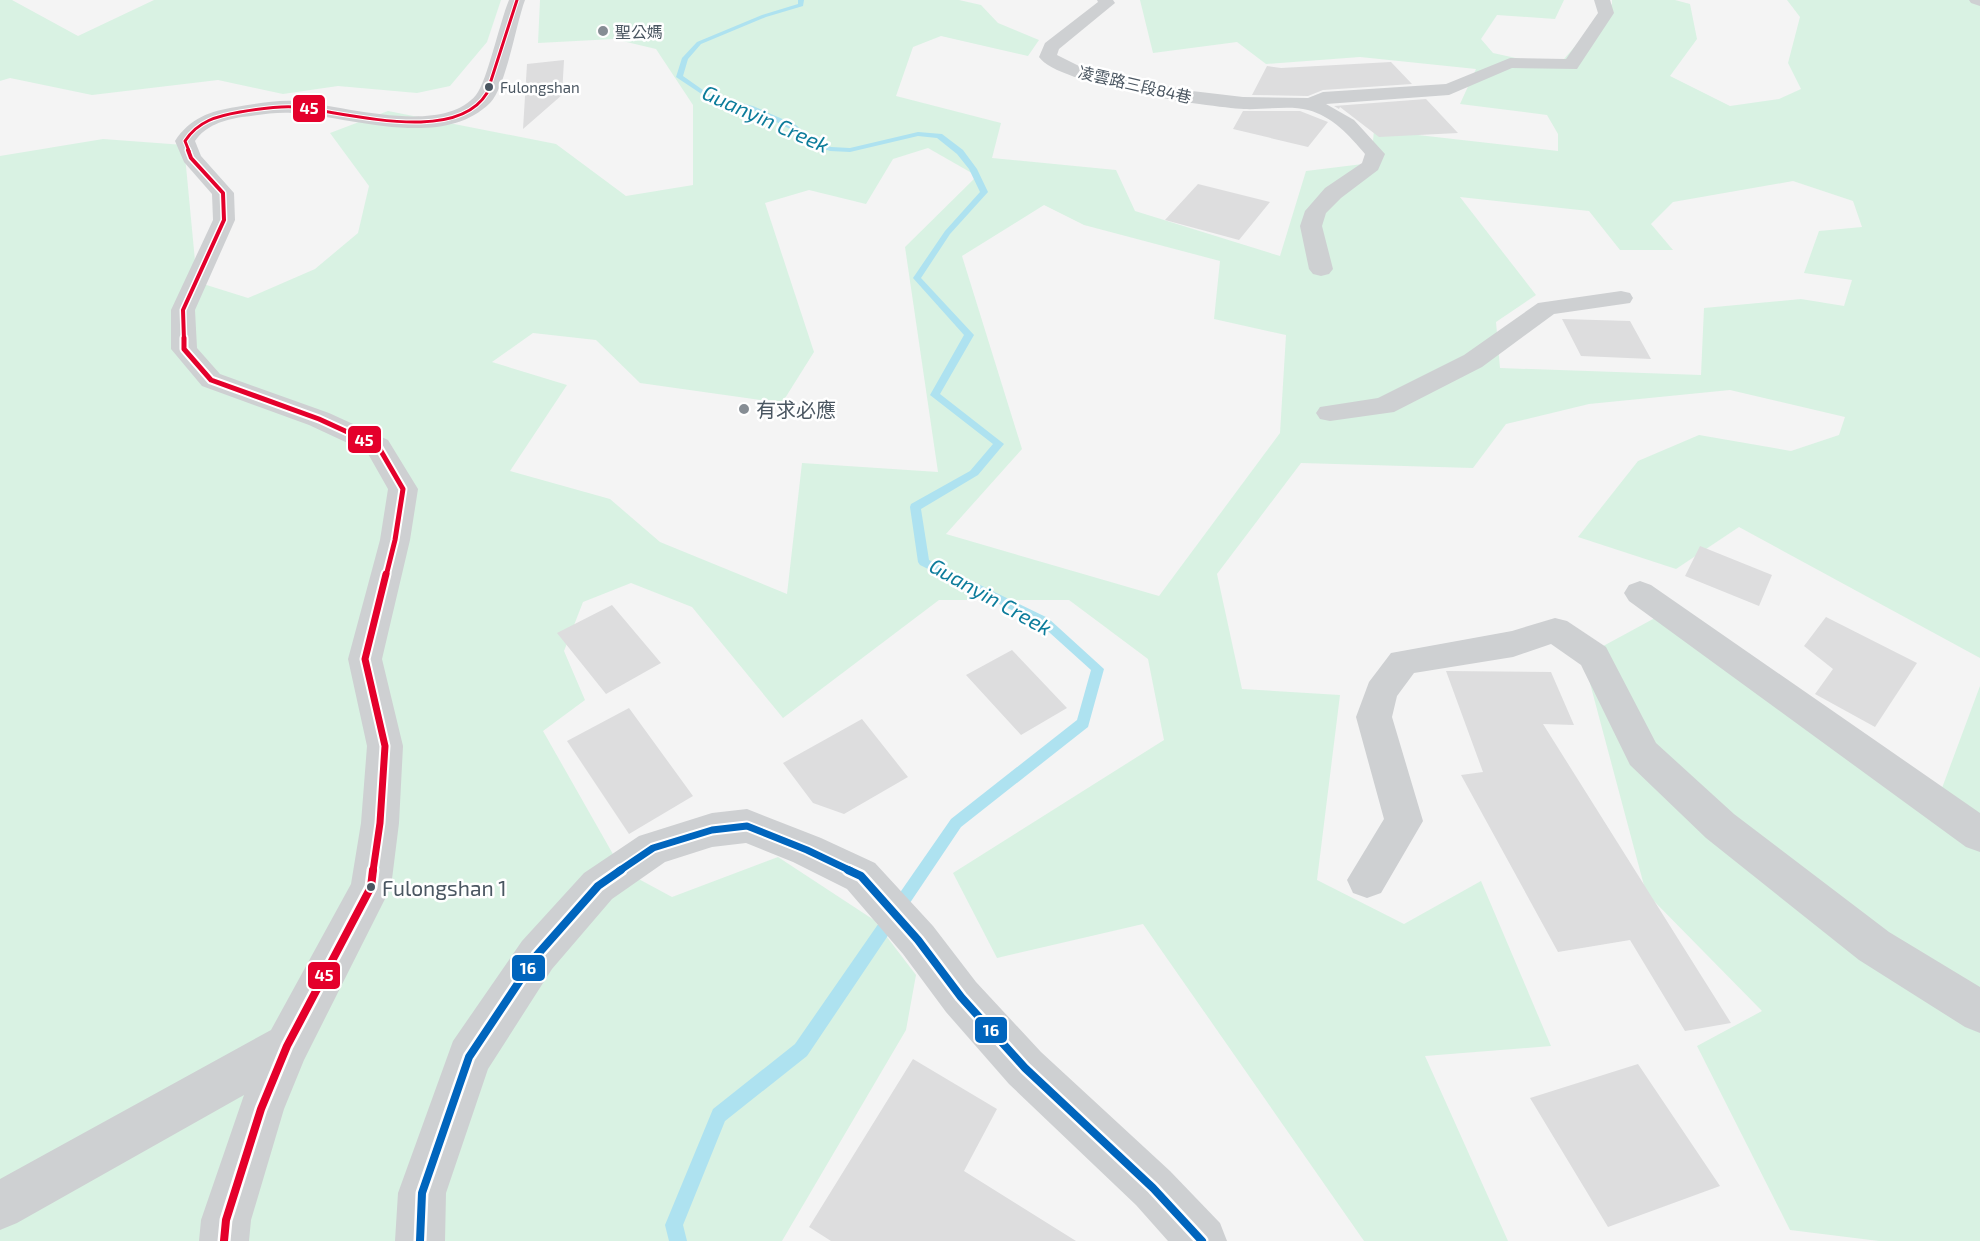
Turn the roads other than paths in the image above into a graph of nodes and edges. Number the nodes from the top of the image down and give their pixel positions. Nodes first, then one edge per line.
1 (517, 0) edge
2 (1105, 0) edge
3 (1602, 0) edge
4 (1311, 104) junction
5 (1322, 269) dead end
6 (1621, 298) dead end
7 (1330, 413) dead end
8 (1640, 593) dead end
9 (1980, 835) edge
10 (1367, 880) dead end
11 (1980, 1012) edge
12 (287, 1046) junction
13 (0, 1206) edge
14 (224, 1241) edge
15 (420, 1241) edge
16 (1202, 1241) edge

1 - 12 street
2 - 4 street, 凌雲路三段84巷
3 - 4 street, 凌雲路三段84巷
4 - 5 street, 凌雲路三段84巷
6 - 7 street
8 - 9 street
10 - 11 street
12 - 13 street
12 - 14 street
15 - 16 street

